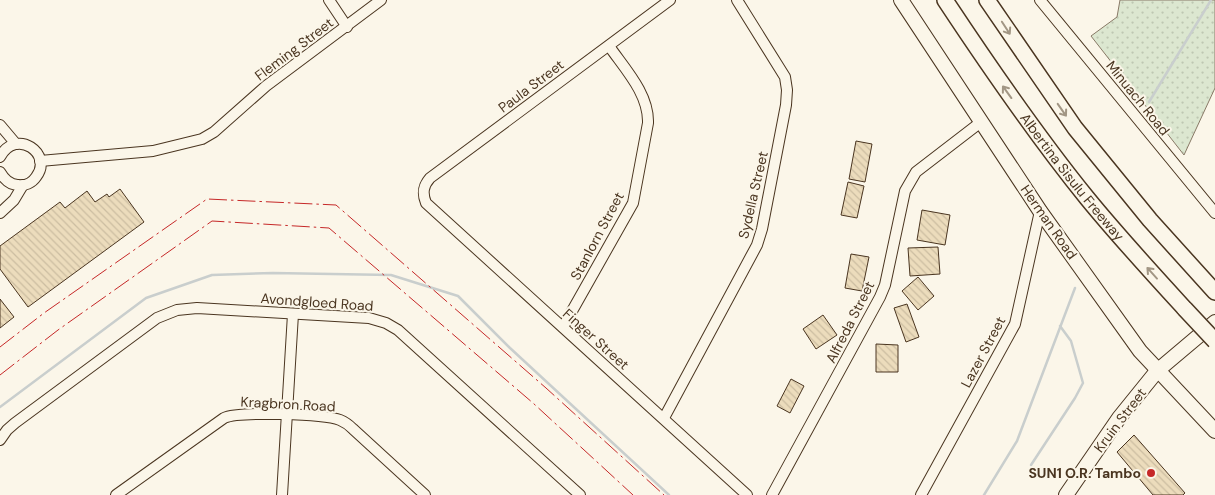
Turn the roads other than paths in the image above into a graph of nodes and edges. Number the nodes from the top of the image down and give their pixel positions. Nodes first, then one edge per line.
1 (329, 0) edge
2 (382, 0) edge
3 (670, 0) edge
4 (737, 0) edge
5 (901, 0) edge
6 (945, 0) edge
7 (987, 0) edge
8 (1040, 0) edge
9 (347, 27) junction
10 (609, 46) junction
11 (981, 122) junction
12 (0, 125) edge
13 (16, 144) junction
14 (0, 157) edge
15 (40, 161) junction
16 (1, 178) edge
17 (23, 185) junction
18 (426, 203) joint
19 (1040, 210) junction
20 (0, 213) edge
21 (1215, 213) edge
22 (1212, 289) edge
23 (293, 314) junction
24 (1215, 322) edge
25 (563, 327) junction
26 (1215, 341) edge
27 (1157, 371) junction
28 (286, 415) junction
29 (664, 418) junction
30 (1215, 431) edge
31 (0, 440) edge
32 (116, 495) edge
33 (282, 495) edge
34 (425, 495) edge
35 (580, 495) edge
36 (747, 495) edge
37 (772, 495) edge
38 (921, 495) edge
39 (1066, 495) edge

1 - 9 street
2 - 9 street, Fleming Street
3 - 10 street, Paula Street
4 - 29 street, Sydella Street
5 - 11 main road, Herman Road
26 -> 6 highway, Albertina Sisulu Freeway, bridge
7 -> 22 highway
8 - 21 street, Minuach Road
9 - 15 street, Fleming Street
10 - 18 street, Paula Street
10 - 25 street, Stanlorn Street
11 - 19 main road, Herman Road
11 - 37 street, Alfreda Street
12 - 13 street
13 - 14 street
13 - 15 street
15 - 17 street
16 - 17 street
17 - 20 street
18 - 25 street, Finger Street
19 - 27 main road, Herman Road
19 - 38 street, Lazer Street
23 - 28 street
23 - 31 street, Avondgloed Road
23 - 35 street, Avondgloed Road
24 - 27 main road, Kruin Street
25 - 29 street, Finger Street
27 - 30 main road, Herman Road
27 - 39 main road, Kruin Street
28 - 32 street, Kragbron Road
28 - 33 street
28 - 34 street, Kragbron Road
29 - 36 street, Finger Street

